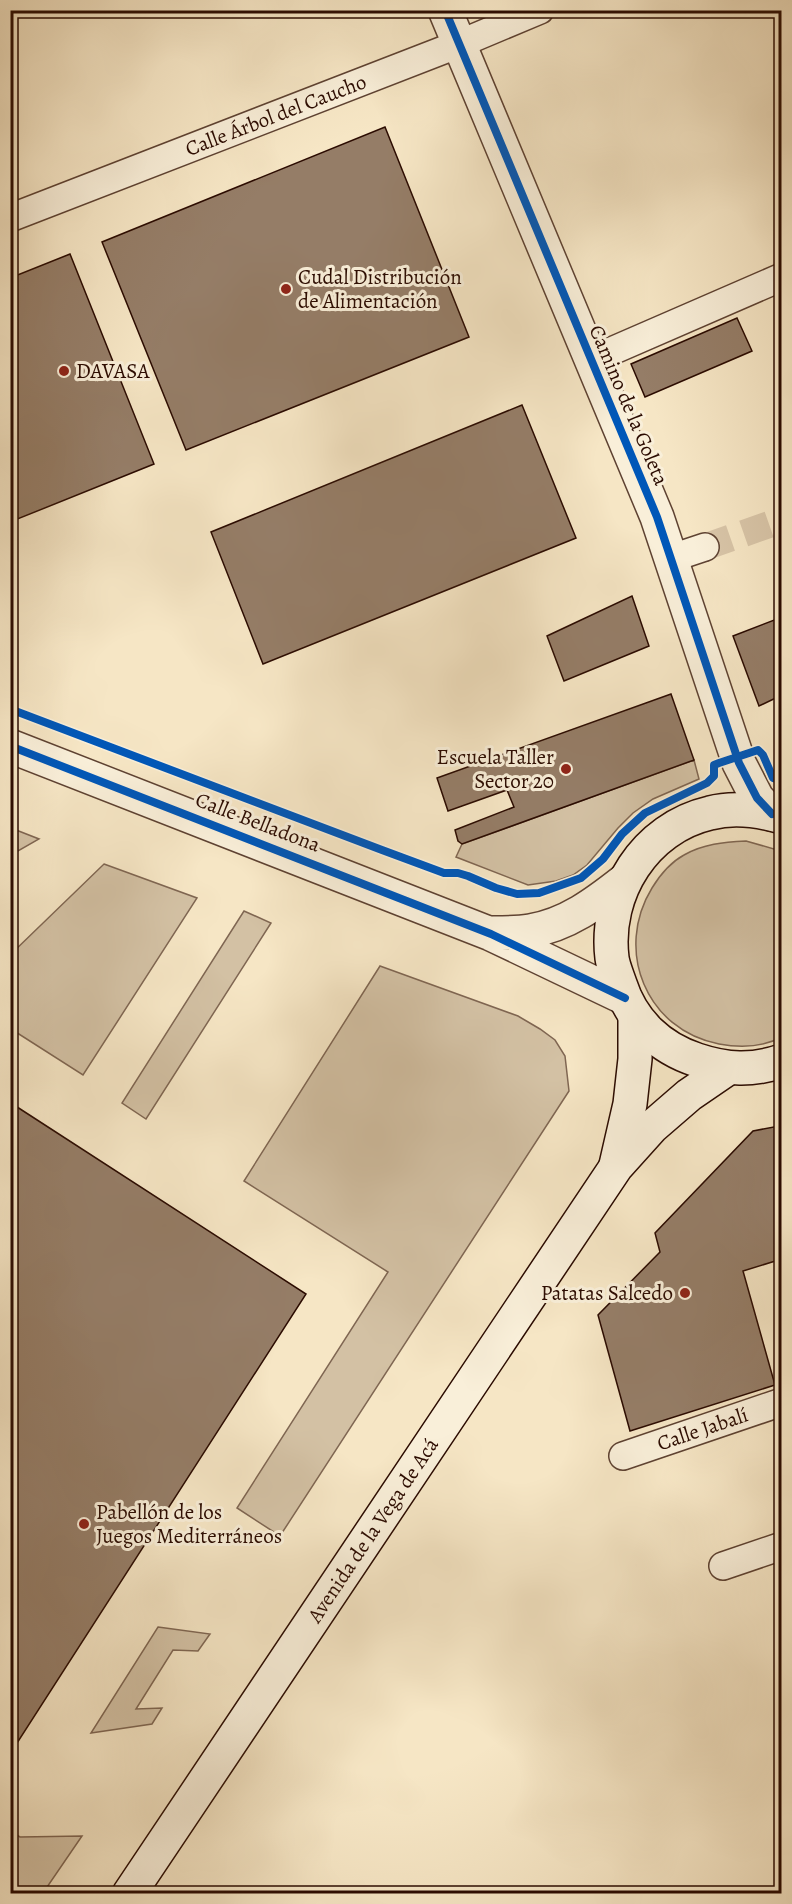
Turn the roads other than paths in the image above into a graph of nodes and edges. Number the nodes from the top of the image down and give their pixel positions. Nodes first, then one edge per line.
1 (445, 10) edge
2 (540, 10) edge
3 (459, 44) junction
4 (10, 218) edge
5 (782, 277) edge
6 (591, 360) junction
7 (705, 547) tunnel mouth
8 (672, 558) junction
9 (10, 746) edge
10 (739, 763) junction
11 (720, 811) junction
12 (777, 815) edge
13 (624, 881) junction
14 (491, 934) junction
15 (630, 1007) junction
16 (782, 1061) edge
17 (727, 1069) junction
18 (616, 1167) junction
19 (782, 1402) edge
20 (623, 1456) dead end
21 (782, 1546) edge
22 (723, 1566) dead end
23 (129, 1893) edge

1 - 3 street, Camino de la Goleta
2 - 3 street, Calle Árbol del Caucho
3 - 4 street, Calle Árbol del Caucho
3 - 6 street, Camino de la Goleta
5 - 6 street
6 - 8 street, Camino de la Goleta
7 - 8 street
8 - 10 street, Camino de la Goleta
9 - 14 street, Calle Belladona
10 - 11 street
10 - 12 street, Camino de la Goleta
11 - 12 street
11 - 13 street
13 - 14 street, Calle Belladona
13 - 15 street
14 - 15 street
15 - 17 street
15 - 18 street, Avenida de la Vega de Acá
16 - 17 street
17 - 18 street, Avenida de la Vega de Acá
18 - 23 street, Avenida de la Vega de Acá
19 - 20 street, Calle Jabalí
21 - 22 street

